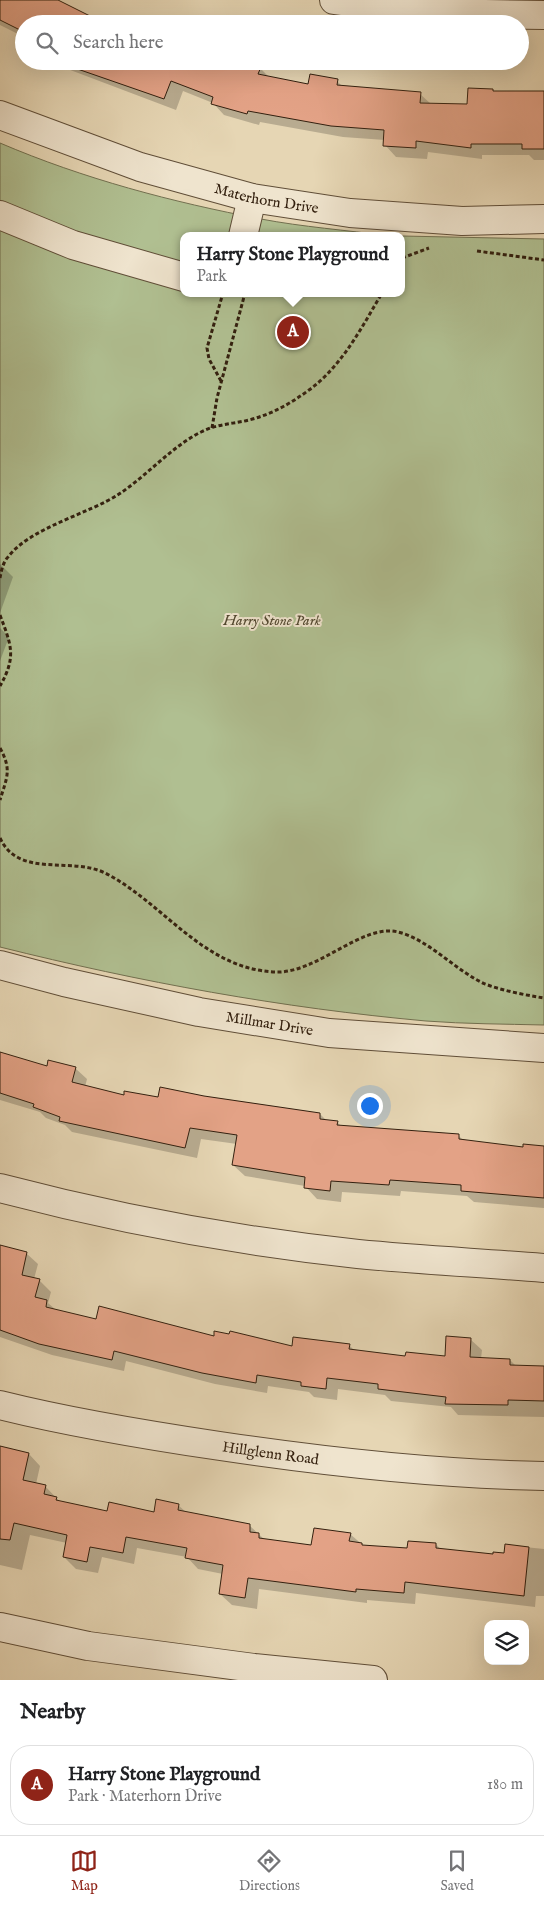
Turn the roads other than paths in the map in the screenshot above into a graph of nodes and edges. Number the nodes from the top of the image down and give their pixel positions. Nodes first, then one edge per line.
1 (334, 0) edge
2 (505, 15) edge
3 (529, 16) edge
4 (544, 16) edge
5 (0, 115) edge
6 (252, 198) junction
7 (0, 215) edge
8 (544, 219) edge
9 (244, 232) edge
10 (180, 276) edge
11 (0, 965) edge
12 (544, 1048) edge
13 (0, 1188) edge
14 (544, 1268) edge
15 (0, 1404) edge
16 (544, 1476) edge
17 (0, 1627) edge
18 (373, 1680) edge

1 - 2 street
3 - 4 street
5 - 6 street, Materhorn Drive
6 - 8 street, Materhorn Drive
6 - 9 street
7 - 10 street
11 - 12 street, Millmar Drive
13 - 14 street
15 - 16 street, Hillglenn Road
17 - 18 street

